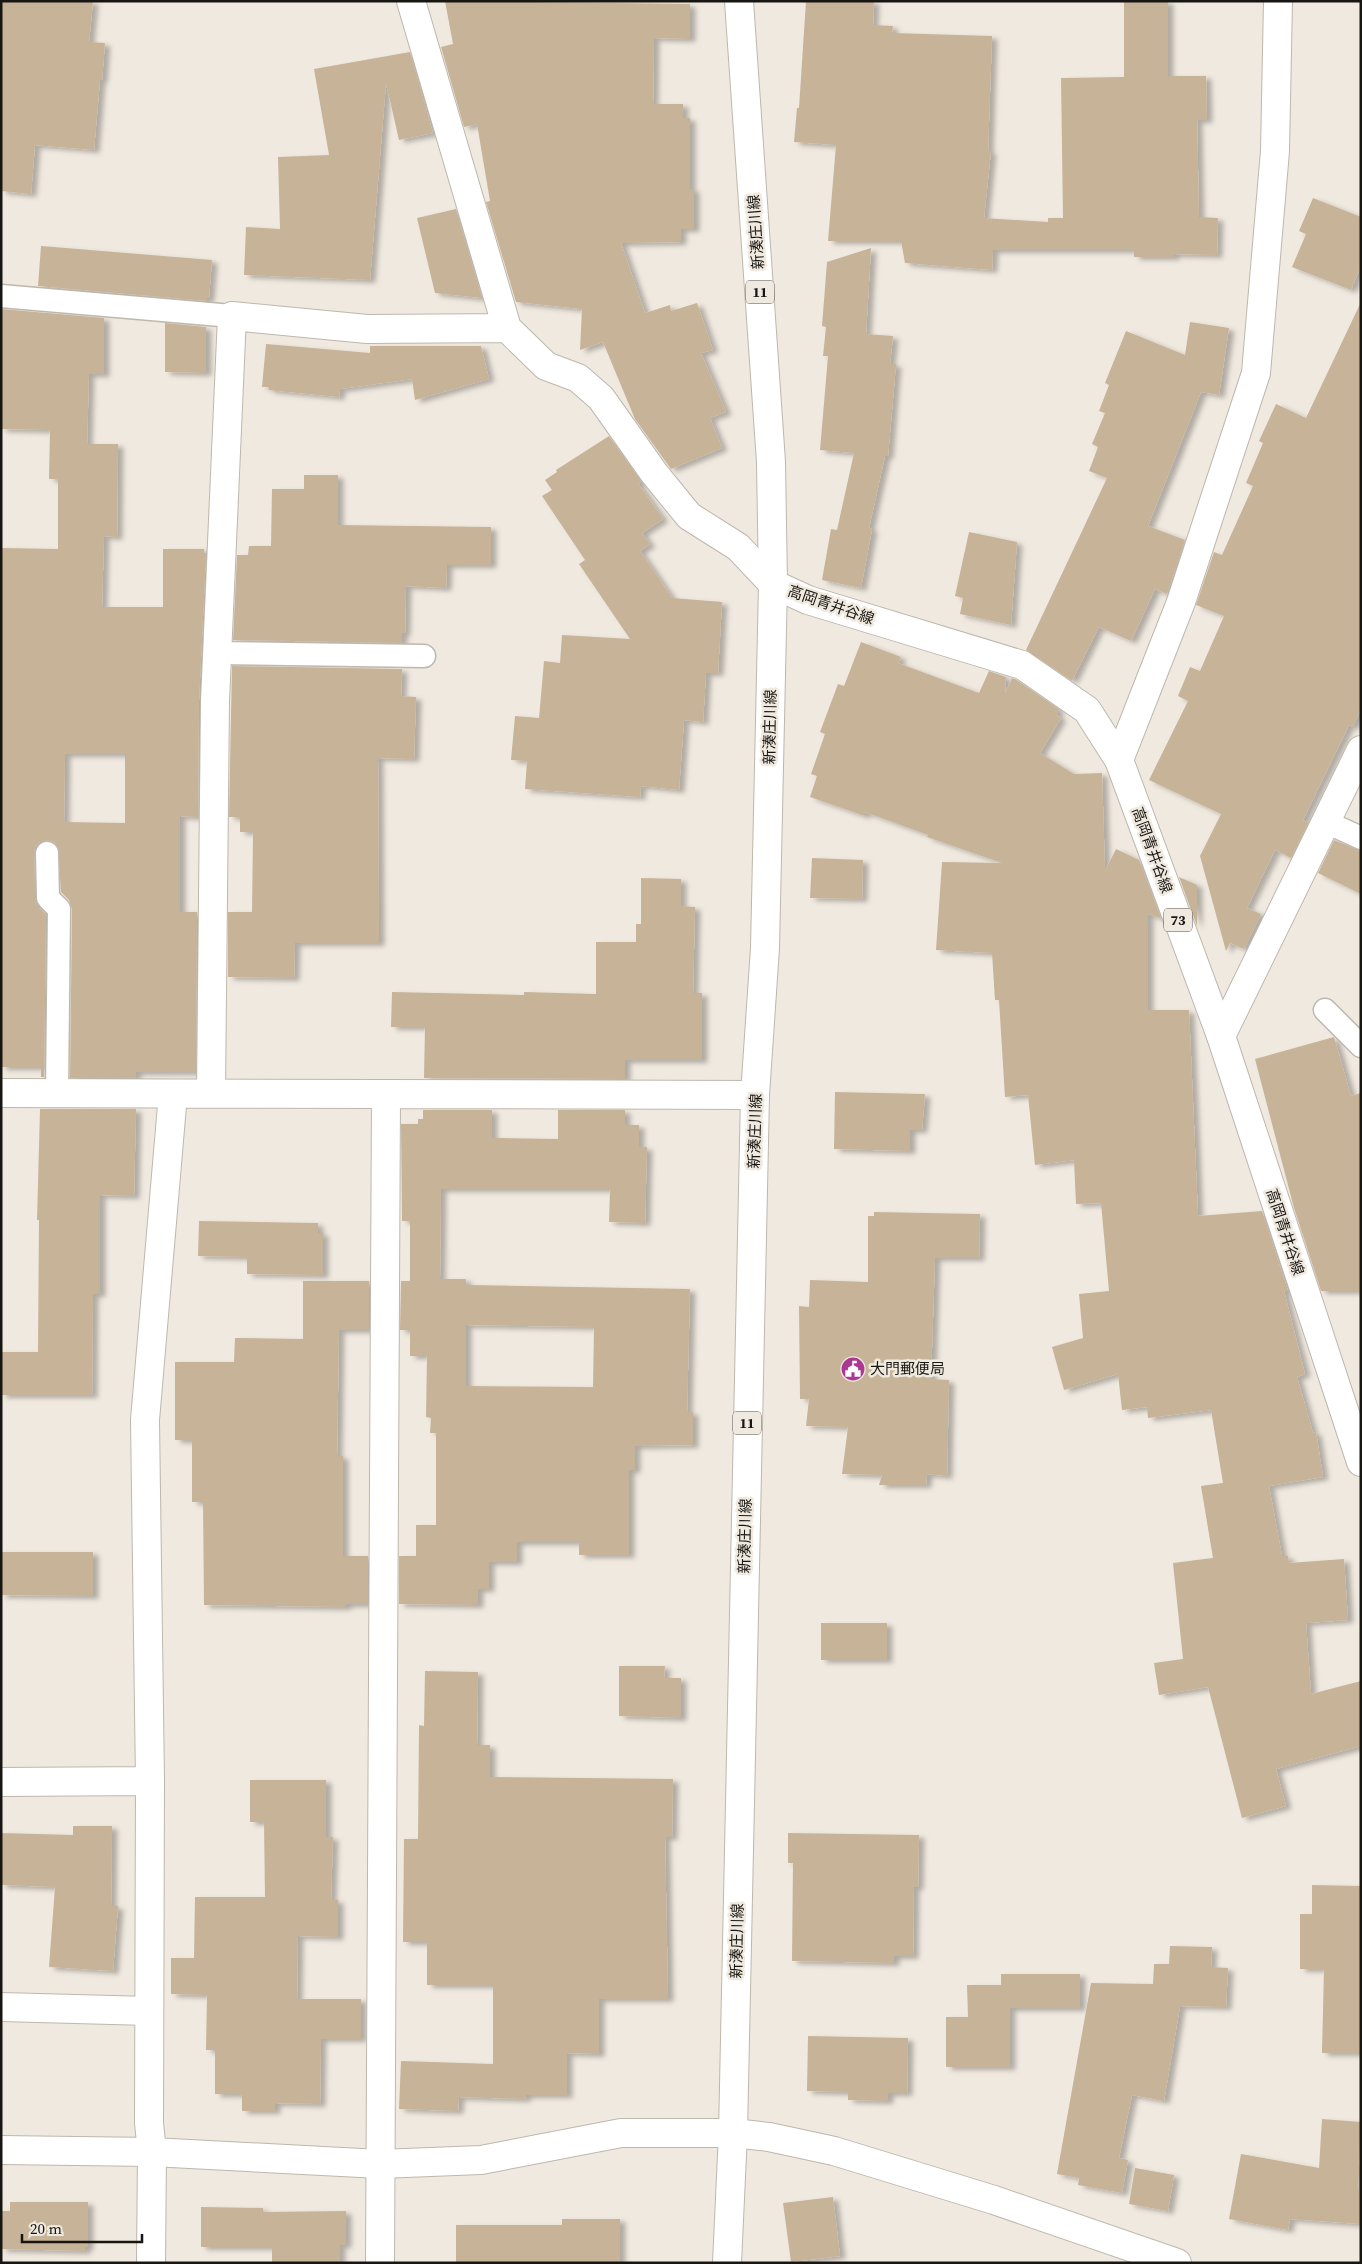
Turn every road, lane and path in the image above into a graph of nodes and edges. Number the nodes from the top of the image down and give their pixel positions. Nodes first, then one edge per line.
1 (411, 1) edge
2 (739, 1) edge
3 (1278, 1) edge
4 (1, 296) edge
5 (232, 316) junction
6 (507, 328) junction
7 (772, 584) junction
8 (218, 653) junction
9 (424, 656) dead end
10 (1361, 750) edge
11 (1119, 760) junction
12 (1326, 822) junction
13 (1361, 838) edge
14 (47, 853) dead end
15 (1326, 1010) dead end
16 (1221, 1036) junction
17 (1361, 1046) edge
18 (211, 1092) junction
19 (1, 1093) edge
20 (57, 1094) junction
21 (173, 1094) junction
22 (756, 1095) junction
23 (386, 1096) junction
24 (1361, 1462) edge
25 (150, 1781) junction
26 (1, 1782) edge
27 (1, 2007) edge
28 (149, 2011) junction
29 (733, 2133) junction
30 (1, 2150) edge
31 (152, 2152) junction
32 (380, 2164) junction
33 (152, 2263) edge
34 (380, 2263) edge
35 (727, 2263) edge
36 (1177, 2263) edge

1 - 6 street
2 - 7 street, 新湊庄川線 / 11
3 - 11 street
4 - 5 lane
5 - 6 street
5 - 8 street
6 - 7 street
7 - 11 street, 高岡青井谷線 / 73
7 - 22 street, 新湊庄川線 / 11
8 - 9 lane
8 - 18 street
10 - 12 street
11 - 16 street, 高岡青井谷線 / 73
12 - 13 lane
12 - 16 street
14 - 20 lane
15 - 17 lane
16 - 24 street, 高岡青井谷線 / 73
18 - 21 street
18 - 23 street
19 - 20 street
20 - 21 street
21 - 25 street
22 - 23 street
22 - 29 street, 新湊庄川線 / 11
23 - 32 street
25 - 26 street
25 - 28 street
27 - 28 street
28 - 31 street
29 - 32 street
29 - 35 street, 新湊庄川線 / 11
29 - 36 street
30 - 31 street
31 - 32 street
31 - 33 street
32 - 34 street

